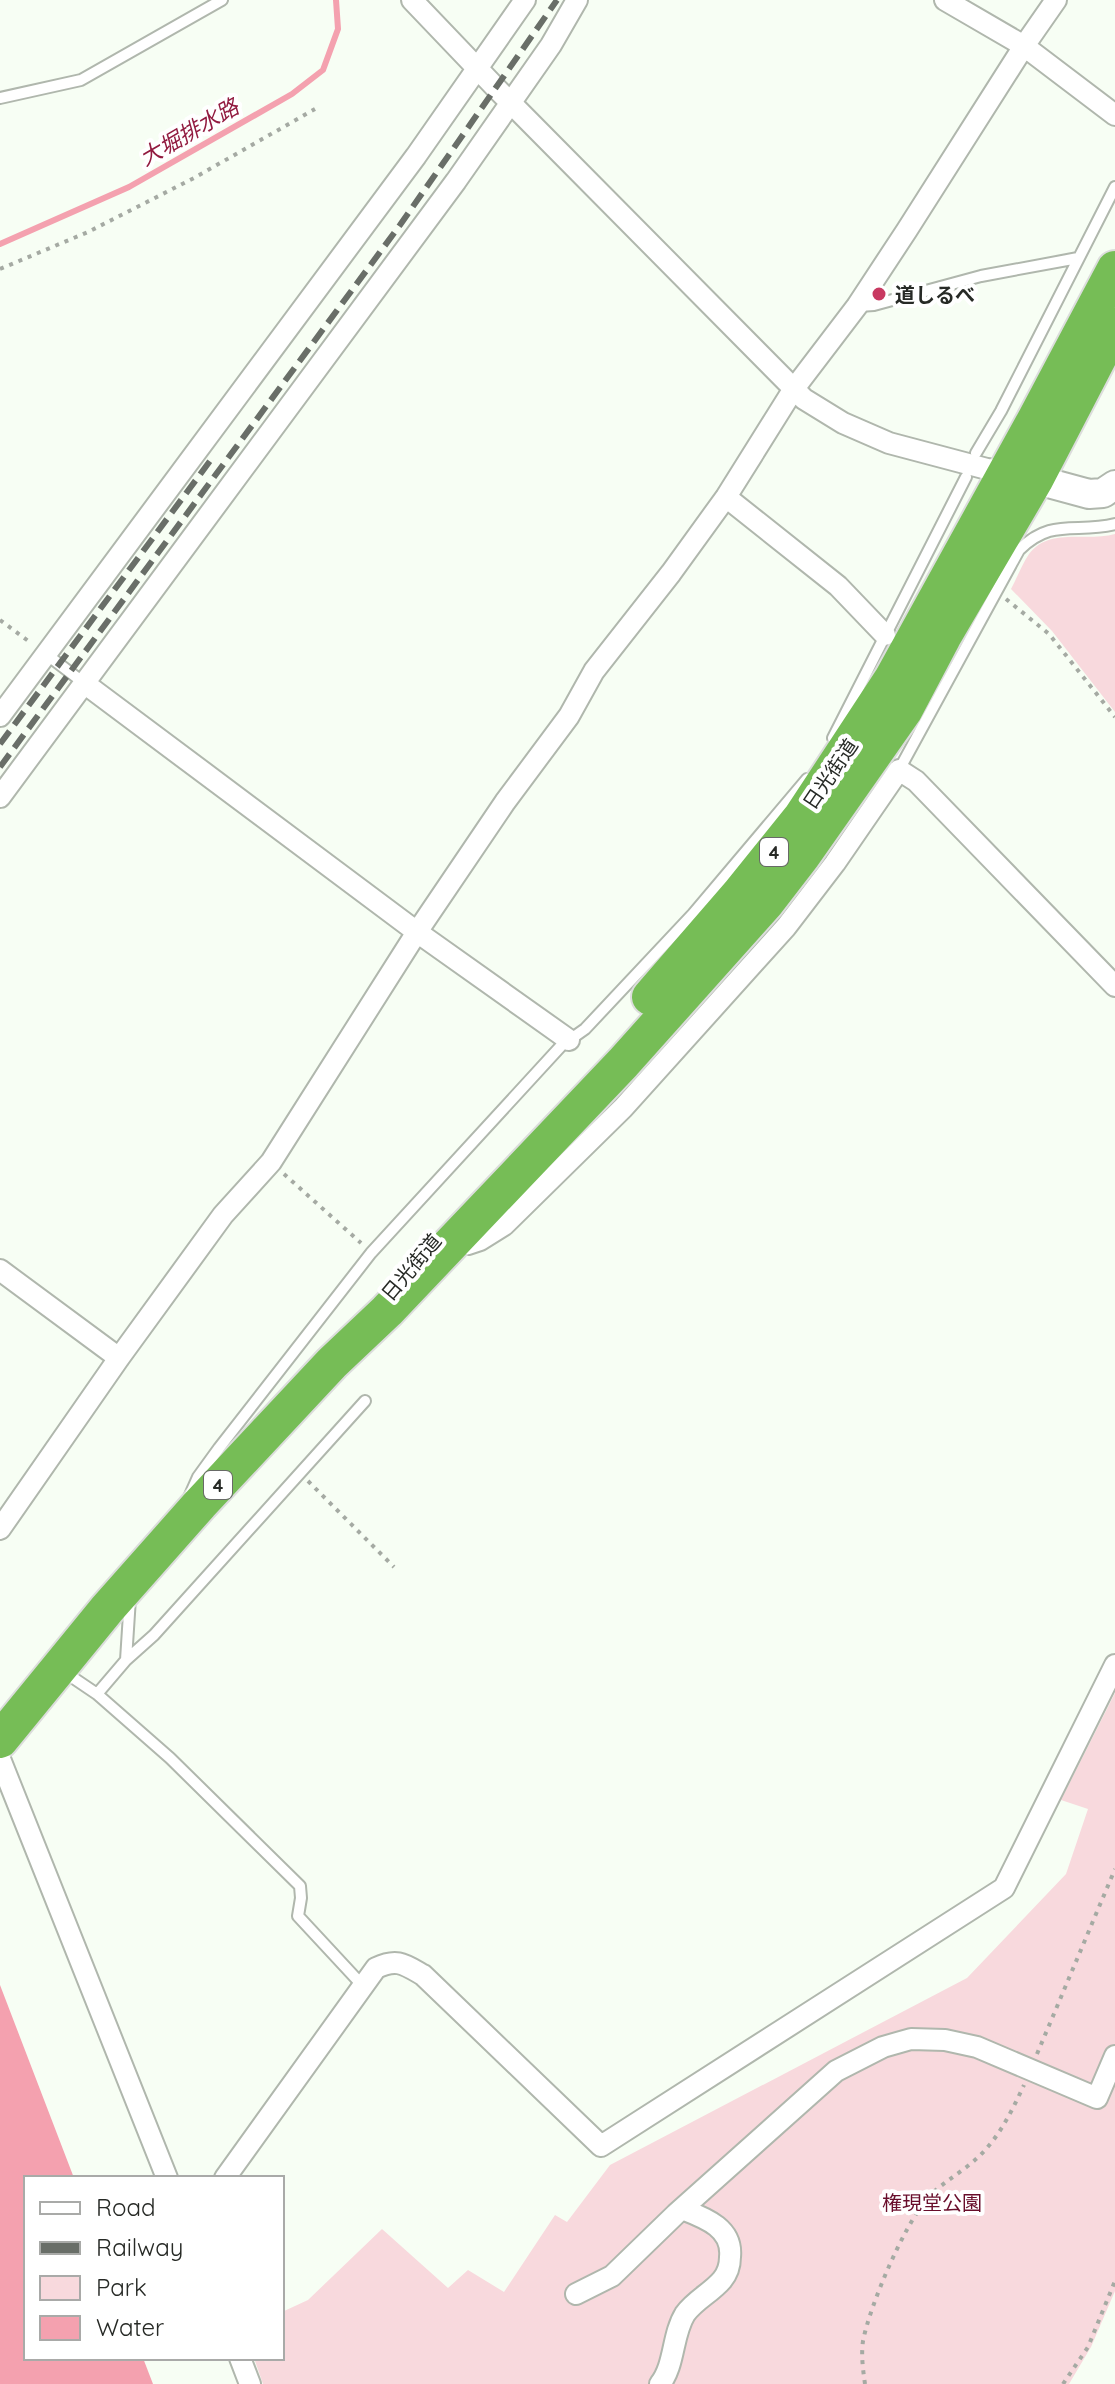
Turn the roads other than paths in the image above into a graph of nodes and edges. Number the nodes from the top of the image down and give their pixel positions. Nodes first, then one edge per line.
1 (222, 0) edge
2 (412, 0) edge
3 (525, 0) edge
4 (577, 0) edge
5 (945, 0) edge
6 (1056, 0) edge
7 (1024, 46) junction
8 (477, 66) junction
9 (0, 98) edge
10 (512, 103) junction
11 (1115, 115) edge
12 (1115, 187) edge
13 (1078, 258) junction
14 (1115, 269) edge
15 (857, 306) junction
16 (1115, 326) edge
17 (793, 390) junction
18 (976, 453) dead end
19 (1021, 476) junction
20 (966, 477) dead end
21 (1115, 485) edge
22 (726, 497) junction
23 (1115, 524) edge
24 (885, 635) junction
25 (46, 654) junction
26 (84, 683) junction
27 (0, 716) edge
28 (822, 764) junction
29 (899, 770) junction
30 (0, 797) edge
31 (417, 932) junction
32 (1115, 986) edge
33 (569, 1040) junction
34 (448, 1235) junction
35 (0, 1270) edge
36 (119, 1358) junction
37 (365, 1401) dead end
38 (200, 1504) junction
39 (0, 1529) edge
40 (132, 1581) junction
41 (126, 1660) junction
42 (1115, 1665) edge
43 (58, 1667) junction
44 (97, 1694) junction
45 (0, 1740) edge
46 (0, 1759) edge
47 (363, 1986) junction
48 (1115, 2056) edge
49 (166, 2176) edge
50 (226, 2176) edge
51 (682, 2209) junction
52 (576, 2294) dead end
53 (241, 2360) edge
54 (250, 2384) edge
55 (660, 2384) edge

1 - 9 lane
2 - 8 street
3 - 8 street
4 - 10 street
5 - 7 street
6 - 7 street
7 - 11 street
7 - 15 street
8 - 10 street
8 - 25 street
10 - 17 street
10 - 26 street
12 - 13 lane
13 - 15 lane
13 - 18 lane
14 - 19 highway, 日光街道 / 4
15 - 17 street
16 - 19 highway, 日光街道 / 4
17 - 19 street
17 - 22 street
19 - 21 street
19 - 28 highway, 日光街道 / 4
19 - 34 highway, 日光街道 / 4
20 - 24 lane
22 - 24 street
22 - 31 street
23 - 29 lane
24 - 28 lane
25 - 26 lane
25 - 27 street
26 - 30 street
26 - 31 street
28 - 33 lane
28 - 34 highway, 日光街道 / 4
29 - 32 street
29 - 34 street
31 - 33 street
31 - 36 street
33 - 38 lane
34 - 38 highway, 日光街道 / 4
35 - 36 street
36 - 39 street
37 - 41 lane
38 - 40 highway, 日光街道 / 4
40 - 41 lane
40 - 43 highway, 日光街道 / 4
41 - 44 lane
42 - 47 street
43 - 44 lane
43 - 45 highway, 日光街道 / 4
44 - 47 lane
46 - 49 street
47 - 50 street
48 - 51 street
51 - 52 street
51 - 55 street
53 - 54 street

